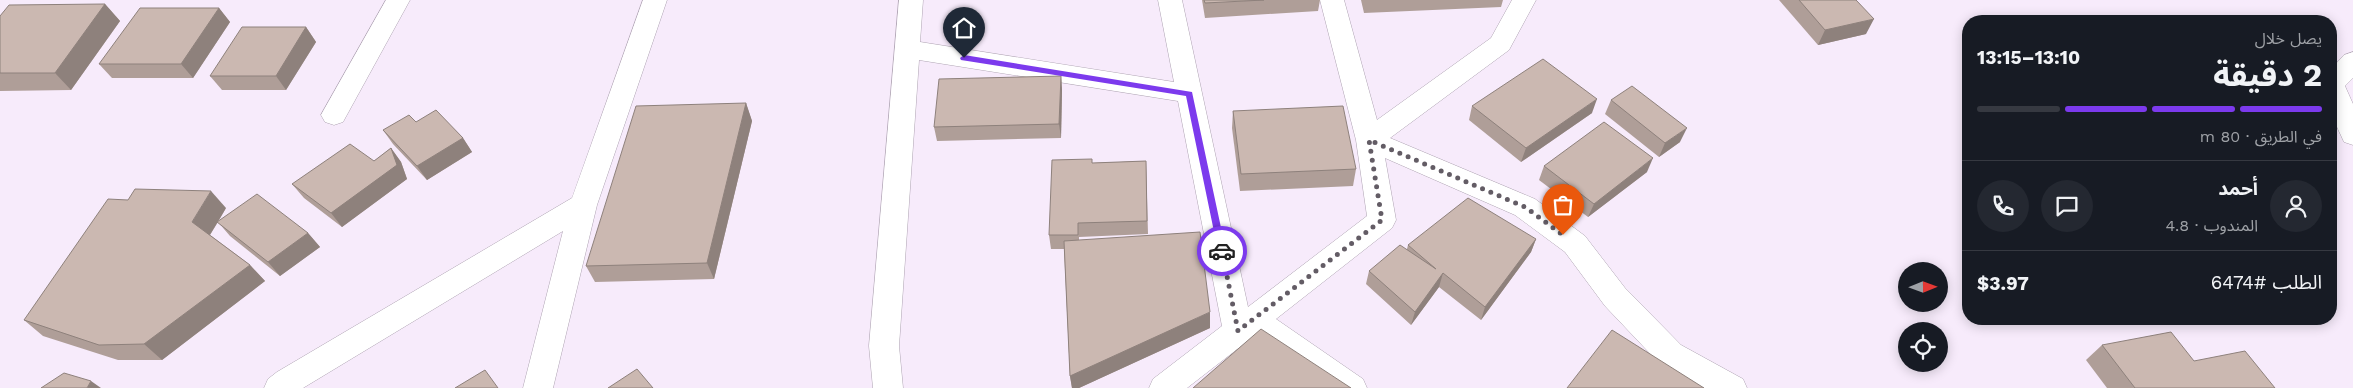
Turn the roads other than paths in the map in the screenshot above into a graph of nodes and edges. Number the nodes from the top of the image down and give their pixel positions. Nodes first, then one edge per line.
1 (398, 0) edge
2 (656, 0) edge
3 (911, 0) edge
4 (1170, 0) edge
5 (1332, 0) edge
6 (1524, 0) edge
7 (907, 49) junction
8 (2353, 61) edge
9 (2337, 79) edge
10 (1190, 94) junction
11 (2337, 97) edge
12 (334, 115) dead end
13 (2353, 135) edge
14 (1369, 140) junction
15 (583, 205) junction
16 (1246, 325) junction
17 (279, 388) edge
18 (538, 388) edge
19 (888, 388) edge
20 (1164, 388) edge
21 (1352, 388) edge
22 (1732, 388) edge

1 - 12 street
2 - 15 street
3 - 7 street
4 - 10 street
5 - 14 street
6 - 14 street
7 - 10 street
7 - 19 street
8 - 9 street
10 - 16 street
11 - 13 street
14 - 16 street
14 - 22 street
15 - 17 street
15 - 18 street
16 - 20 street
16 - 21 street

